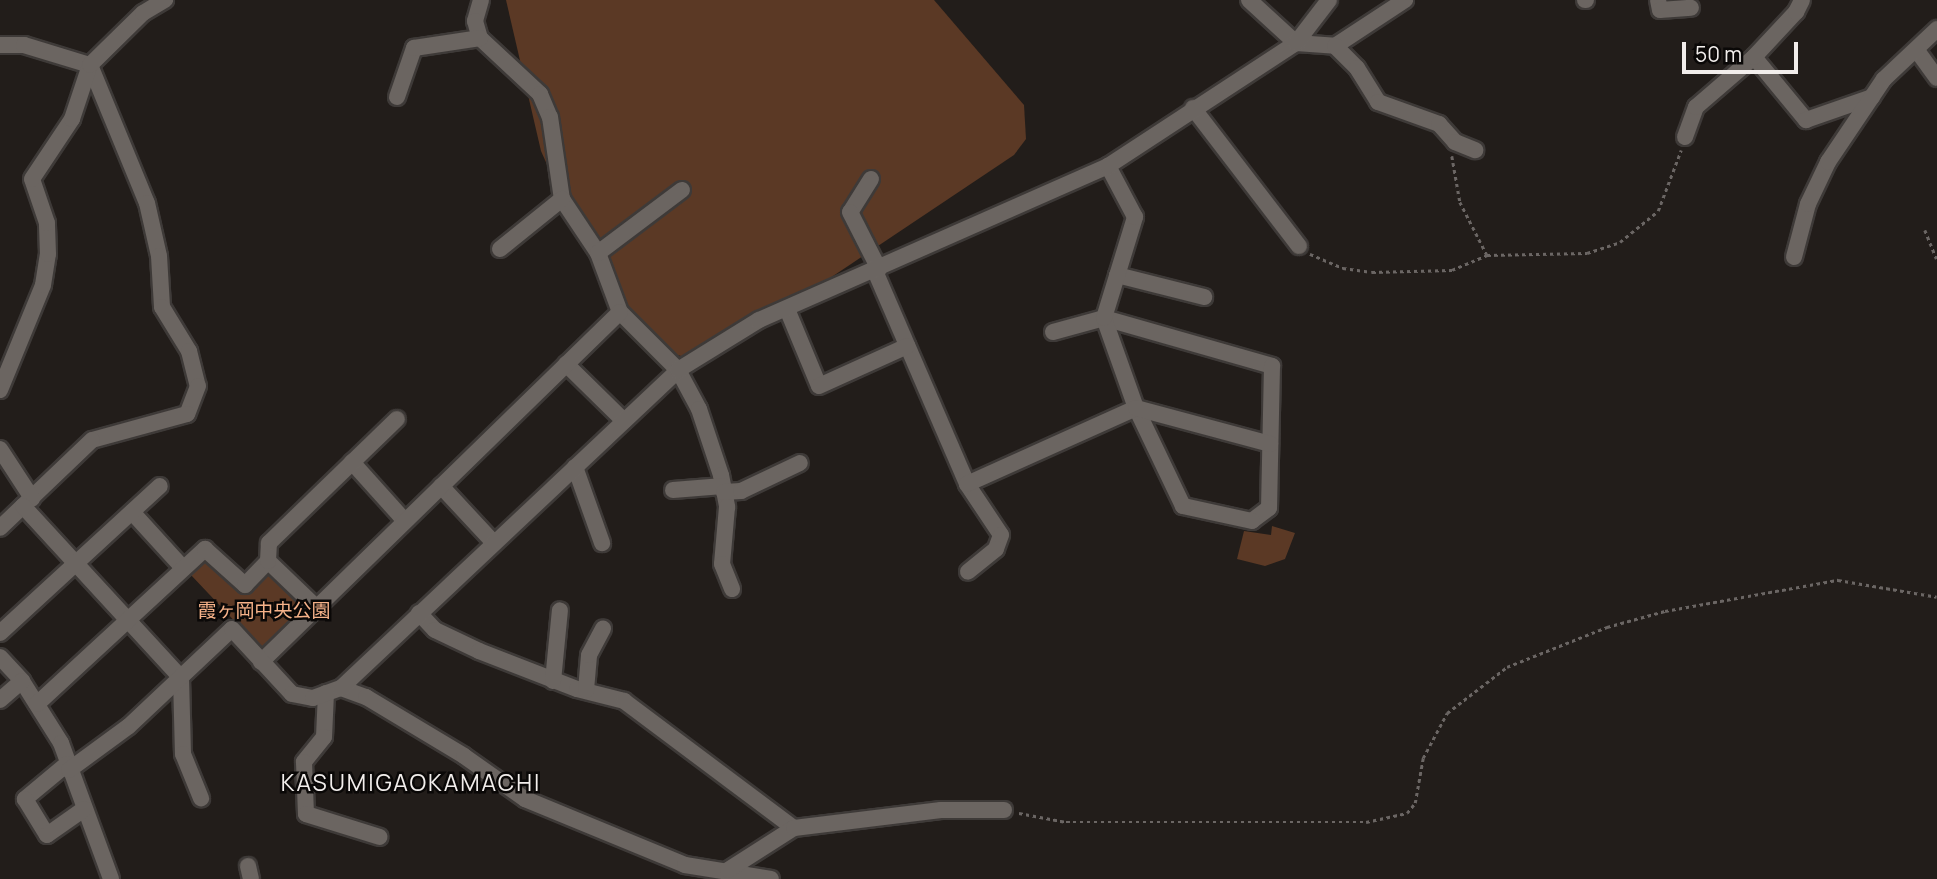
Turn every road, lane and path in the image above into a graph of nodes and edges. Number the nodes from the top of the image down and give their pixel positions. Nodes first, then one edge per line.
1 (164, 0) edge
2 (481, 0) edge
3 (1249, 0) edge
4 (1329, 0) edge
5 (1405, 0) edge
6 (1658, 0) edge
7 (1802, 0) edge
8 (1691, 8) dead end
9 (1937, 29) edge
10 (480, 38) junction
11 (1296, 43) junction
12 (0, 45) edge
13 (1335, 46) junction
14 (1918, 52) junction
15 (1754, 57) junction
16 (90, 65) junction
17 (1937, 78) edge
18 (397, 97) dead end
19 (1871, 97) junction
20 (1193, 108) junction
21 (1685, 136) joint
22 (1455, 142) junction
23 (1475, 150) dead end
24 (1108, 166) junction
25 (871, 178) dead end
26 (682, 190) dead end
27 (562, 200) junction
28 (1925, 230) dead end
29 (1299, 246) joint
30 (500, 249) dead end
31 (598, 253) junction
32 (1487, 255) junction
33 (1794, 257) dead end
34 (1937, 260) edge
35 (877, 270) junction
36 (1117, 275) junction
37 (1204, 297) dead end
38 (787, 309) junction
39 (620, 313) junction
40 (1104, 318) junction
41 (1053, 332) dead end
42 (907, 346) junction
43 (566, 364) junction
44 (678, 369) junction
45 (0, 390) edge
46 (1136, 408) junction
47 (397, 419) dead end
48 (624, 421) junction
49 (1270, 444) junction
50 (0, 449) edge
51 (352, 462) junction
52 (800, 463) dead end
53 (575, 467) junction
54 (967, 484) junction
55 (160, 486) dead end
56 (441, 486) junction
57 (724, 489) junction
58 (673, 490) dead end
59 (28, 502) junction
60 (132, 512) junction
61 (405, 521) junction
62 (0, 528) edge
63 (494, 543) junction
64 (602, 543) dead end
65 (268, 561) junction
66 (76, 563) junction
67 (183, 568) junction
68 (968, 572) dead end
69 (732, 589) dead end
70 (1937, 597) edge
71 (316, 607) junction
72 (560, 610) dead end
73 (419, 613) junction
74 (128, 619) junction
75 (603, 629) dead end
76 (0, 633) edge
77 (0, 657) edge
78 (261, 662) junction
79 (181, 678) junction
80 (22, 681) junction
81 (553, 681) junction
82 (333, 691) junction
83 (586, 691) junction
84 (0, 700) edge
85 (37, 704) junction
86 (68, 767) junction
87 (201, 798) dead end
88 (84, 809) junction
89 (1004, 810) joint
90 (794, 828) junction
91 (380, 837) dead end
92 (728, 870) junction
93 (104, 876) edge
94 (771, 879) edge

1 - 16 street
2 - 10 street
3 - 11 street
4 - 11 street
5 - 13 street
6 - 8 street
7 - 15 street
9 - 14 street
10 - 18 street
10 - 27 street
11 - 13 street
11 - 20 street
12 - 16 street
13 - 22 street
14 - 17 street
14 - 19 street
15 - 19 street
15 - 21 street
16 - 45 street
16 - 59 street
19 - 33 street
20 - 24 street
20 - 29 street
21 - 32 path
22 - 23 street
22 - 32 path
24 - 35 street
24 - 36 street
25 - 35 street
26 - 31 street
27 - 30 street
27 - 31 street
28 - 34 path
29 - 32 path
31 - 39 street
35 - 38 street
35 - 42 street
36 - 37 street
36 - 40 street
38 - 42 street
38 - 44 street
39 - 43 street
39 - 44 street
40 - 41 street
40 - 46 street
40 - 49 street
42 - 54 street
43 - 48 street
43 - 56 street
44 - 48 street
44 - 57 street
46 - 49 street
46 - 49 street
46 - 54 street
47 - 51 street
48 - 53 street
50 - 59 street
51 - 61 street
51 - 65 street
52 - 57 street
53 - 63 street
53 - 64 street
54 - 68 street
55 - 60 street
56 - 61 street
56 - 63 street
57 - 58 street
57 - 69 street
59 - 62 street
59 - 66 street
60 - 66 street
60 - 67 street
61 - 71 street
63 - 73 street
65 - 67 street
65 - 71 street
66 - 74 street
66 - 76 street
67 - 74 street
70 - 89 path
71 - 78 street
72 - 81 street
73 - 81 street
73 - 82 street
74 - 79 street
74 - 85 street
75 - 83 street
77 - 80 street
78 - 79 street
78 - 82 street
79 - 86 street
79 - 87 street
80 - 84 street
80 - 85 street
81 - 83 street
82 - 91 street
82 - 92 street
83 - 90 street
85 - 86 street
86 - 88 street
86 - 88 street
88 - 93 street
89 - 90 street
90 - 92 street
92 - 94 street

